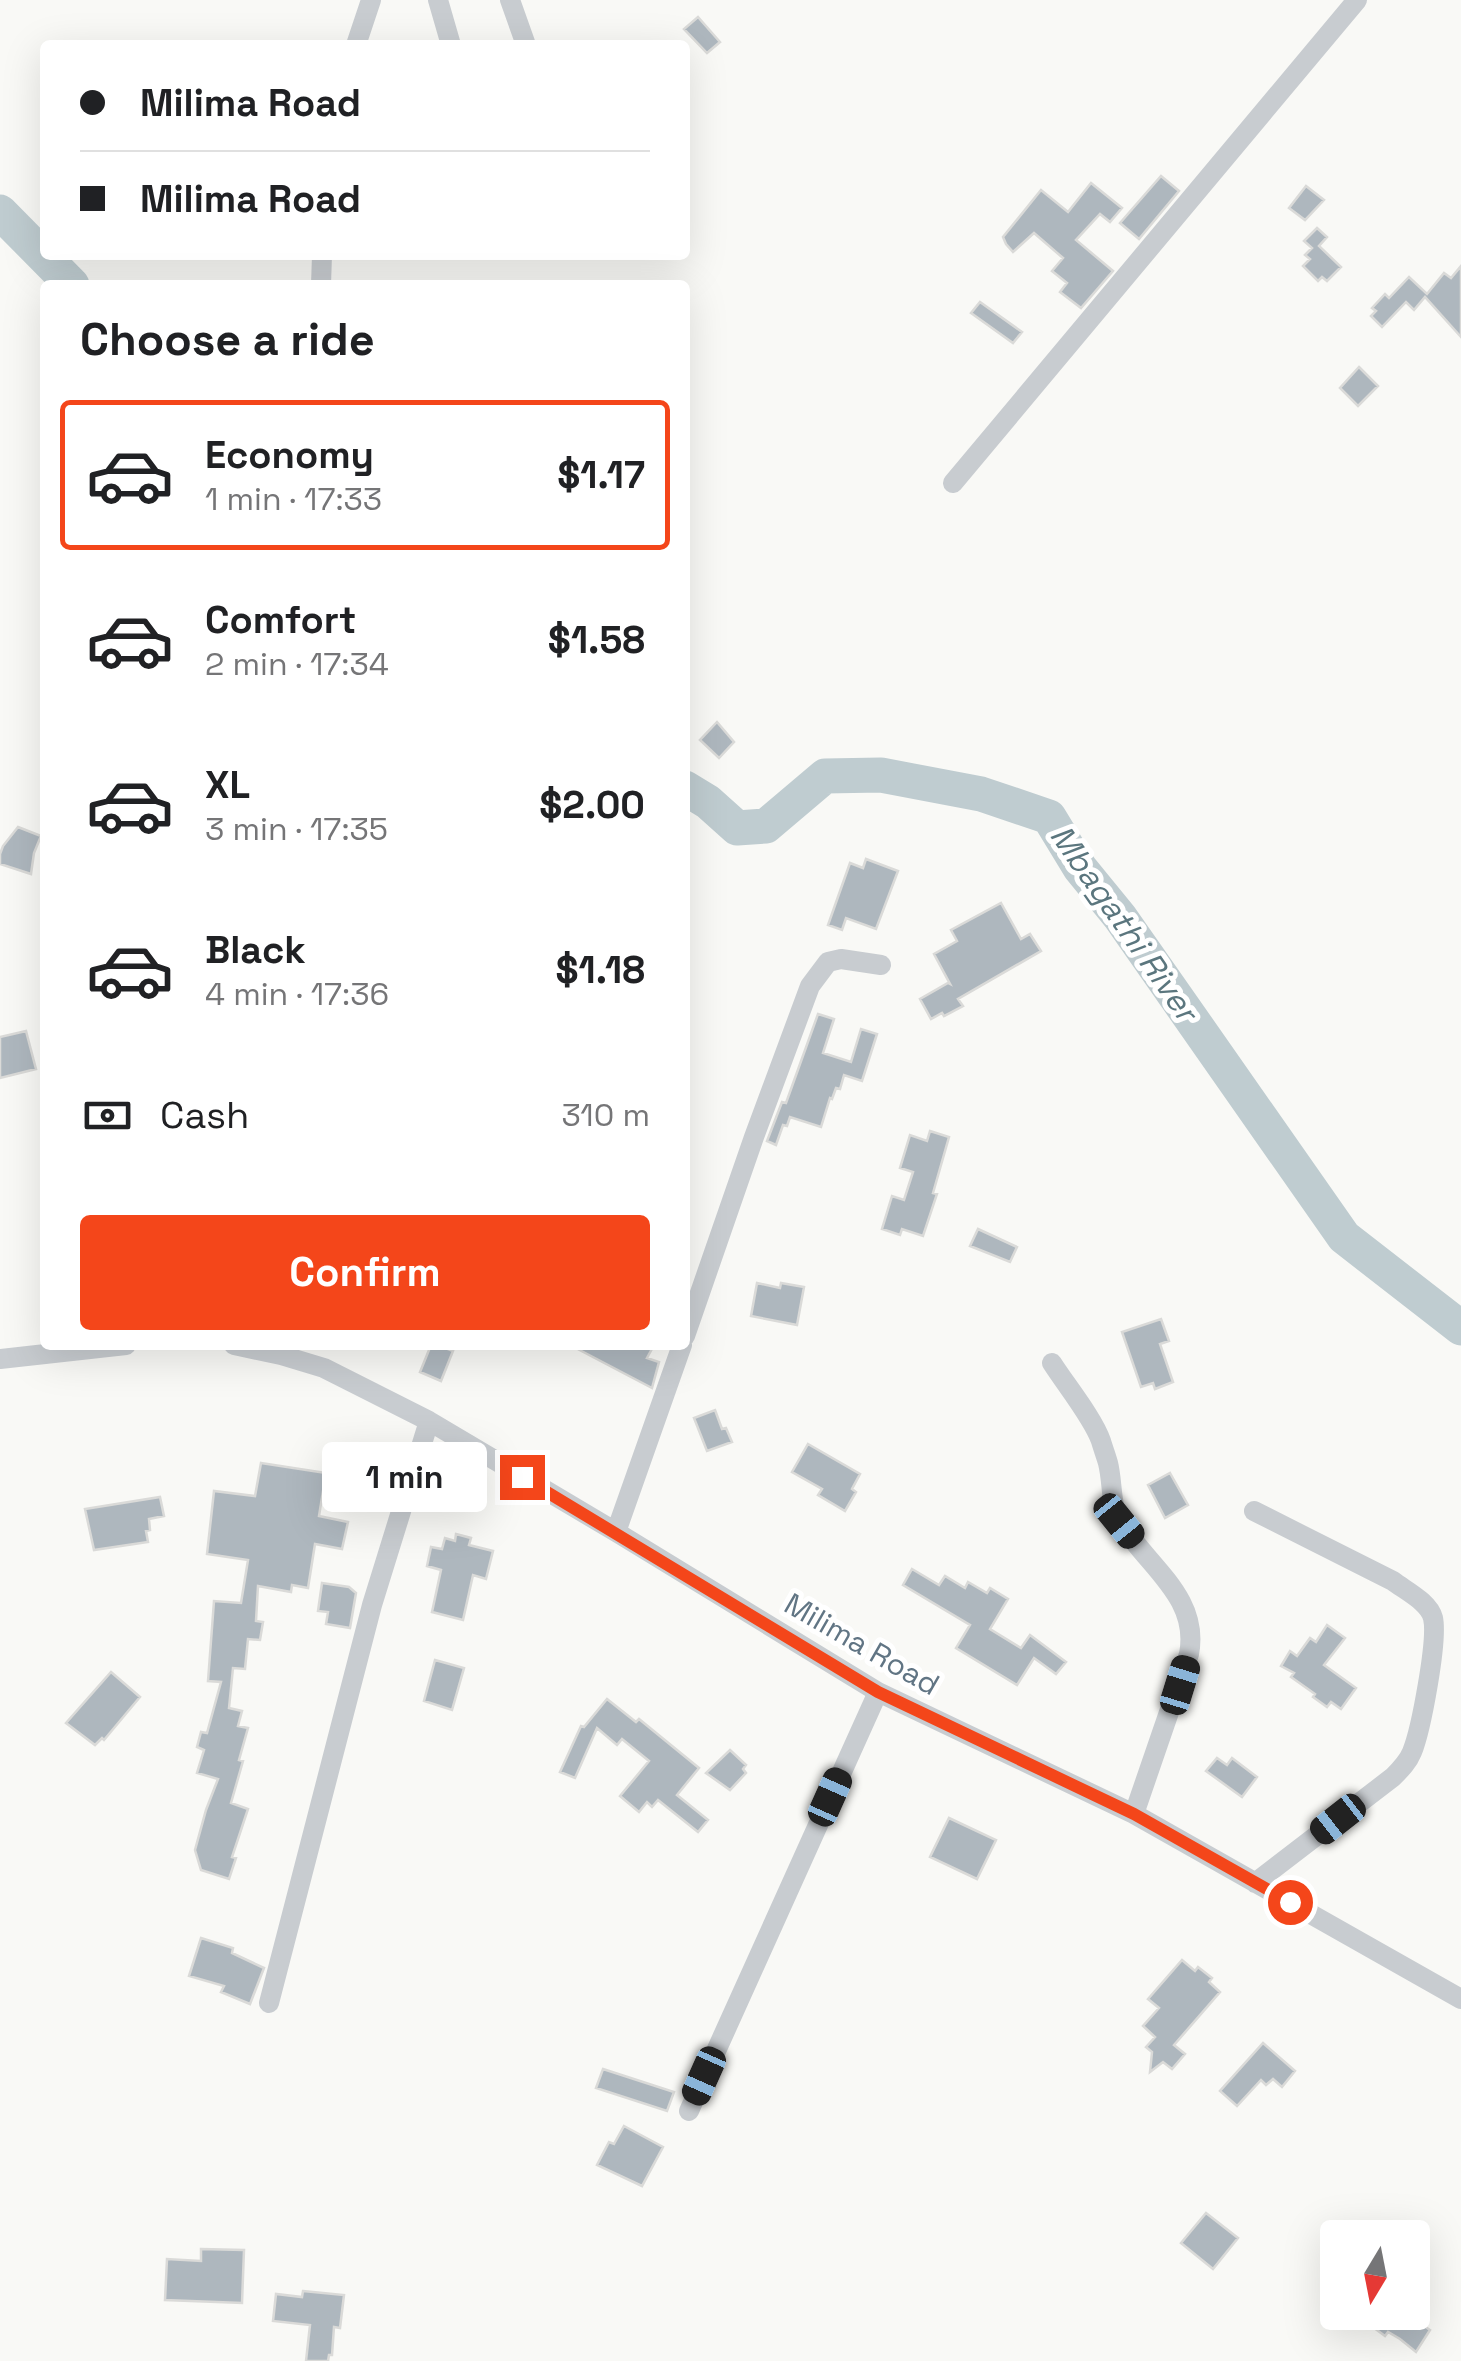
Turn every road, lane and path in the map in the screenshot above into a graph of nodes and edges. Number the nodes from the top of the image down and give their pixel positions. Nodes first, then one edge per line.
1 (371, 0) edge
2 (438, 0) edge
3 (510, 0) edge
4 (1357, 0) edge
5 (358, 40) edge
6 (449, 40) edge
7 (524, 40) edge
8 (953, 482) dead end
9 (882, 964) dead end
10 (690, 1322) edge
11 (81, 1350) edge
12 (258, 1350) edge
13 (680, 1350) edge
14 (0, 1359) edge
15 (1052, 1363) dead end
16 (428, 1422) junction
17 (1254, 1511) dead end
18 (616, 1532) junction
19 (878, 1692) junction
20 (1134, 1814) junction
21 (1256, 1883) junction
22 (1461, 1998) edge
23 (270, 2002) dead end
24 (688, 2111) dead end

1 - 5 street
2 - 6 street
3 - 7 street
4 - 8 street
9 - 10 street
11 - 14 street
12 - 16 street, Milima Road
13 - 18 street
15 - 20 street
16 - 18 street, Milima Road
16 - 23 street
17 - 21 street
18 - 19 street, Milima Road
19 - 20 street, Milima Road
19 - 24 street
20 - 21 street, Milima Road
21 - 22 street, Milima Road

